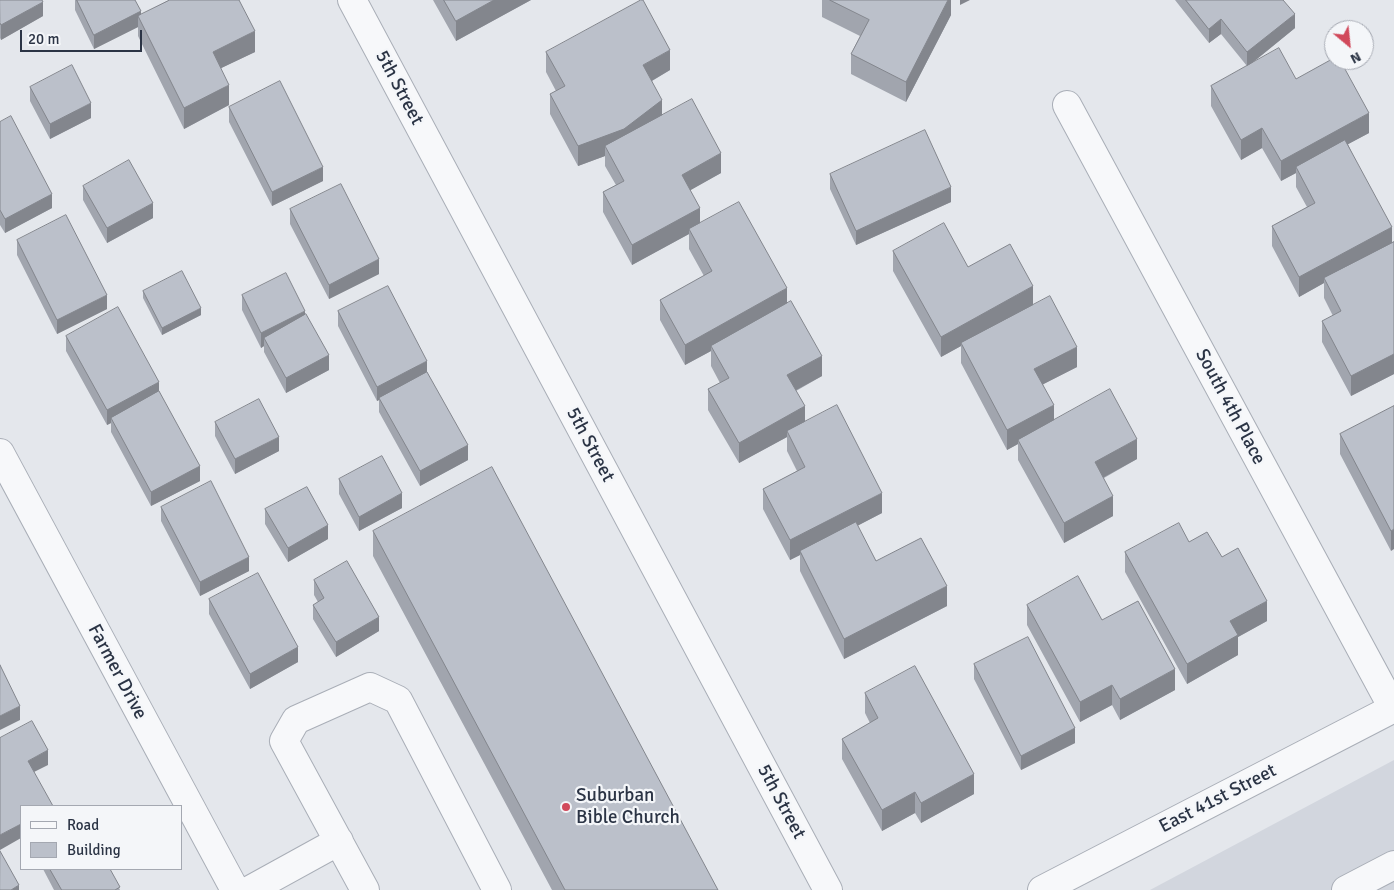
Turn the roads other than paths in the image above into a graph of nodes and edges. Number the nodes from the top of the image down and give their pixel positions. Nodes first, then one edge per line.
1 (352, 0) edge
2 (1067, 105) dead end
3 (0, 453) edge
4 (1394, 708) edge
5 (338, 841) junction
6 (1394, 865) edge
7 (235, 890) edge
8 (250, 890) edge
9 (365, 890) edge
10 (497, 890) edge
11 (828, 890) edge
12 (1042, 890) edge
13 (1346, 890) edge

1 - 11 street, 5th Street
2 - 4 street, South 4th Place
3 - 7 street, Farmer Drive
4 - 12 street, East 41st Street
5 - 8 street
5 - 9 street
5 - 10 street
6 - 13 street

